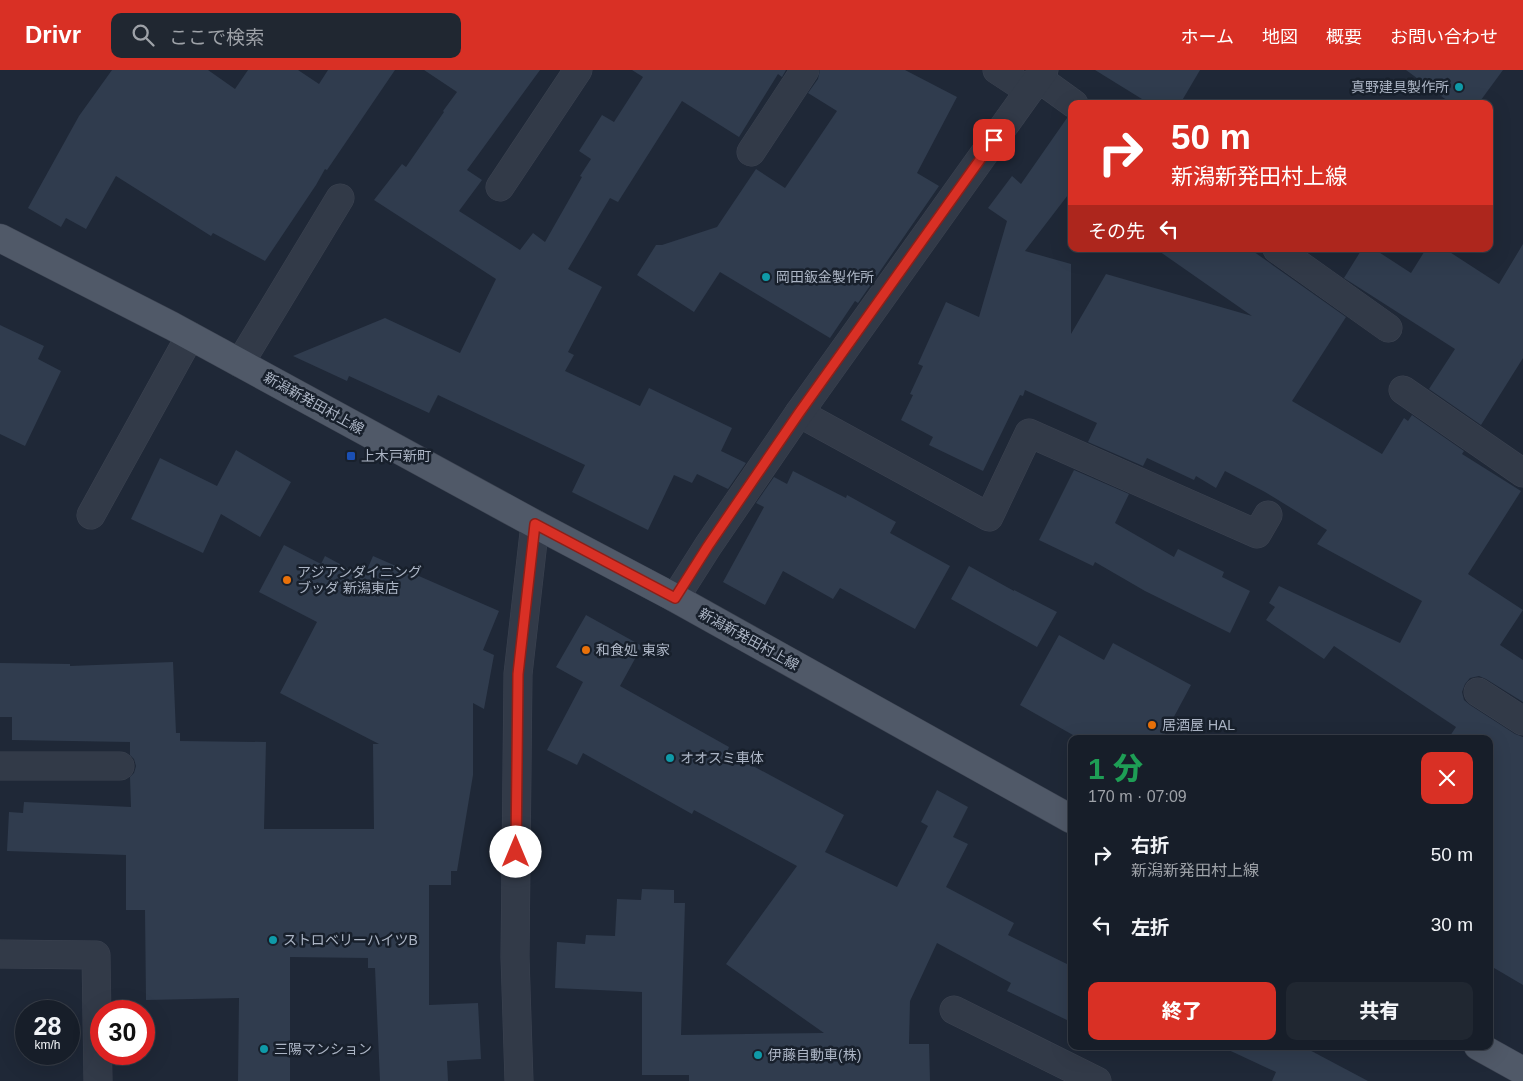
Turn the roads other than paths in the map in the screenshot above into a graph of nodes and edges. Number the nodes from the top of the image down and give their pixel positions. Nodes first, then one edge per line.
1 (578, 70) edge
2 (805, 70) edge
3 (997, 70) edge
4 (1037, 80) edge
5 (1068, 100) edge
6 (751, 152) dead end
7 (500, 187) dead end
8 (340, 198) dead end
9 (0, 238) edge
10 (1281, 252) edge
11 (1388, 328) dead end
12 (190, 336) junction
13 (240, 363) junction
14 (1403, 390) dead end
15 (799, 413) junction
16 (1523, 474) edge
17 (91, 515) dead end
18 (1268, 515) dead end
19 (535, 524) junction
20 (675, 598) junction
21 (1478, 692) dead end
22 (1523, 721) edge
23 (0, 766) edge
24 (120, 766) dead end
25 (1068, 817) edge
26 (0, 954) edge
27 (954, 1010) dead end
28 (1484, 1050) edge
29 (1520, 1072) edge
30 (98, 1081) edge
31 (519, 1081) edge
32 (1097, 1081) edge

1 - 7 street
2 - 6 street
3 - 4 street
4 - 5 street
4 - 15 street
8 - 13 street
9 - 12 main road, 新潟新発田村上線
10 - 11 street
12 - 13 main road, 新潟新発田村上線
12 - 17 street
13 - 19 main road, 新潟新発田村上線
14 - 16 street
15 - 18 street
15 - 20 street
19 - 20 main road, 新潟新発田村上線
19 - 31 street
20 - 25 main road, 新潟新発田村上線
21 - 22 street
23 - 24 street
26 - 30 street
27 - 32 street
28 - 29 main road

